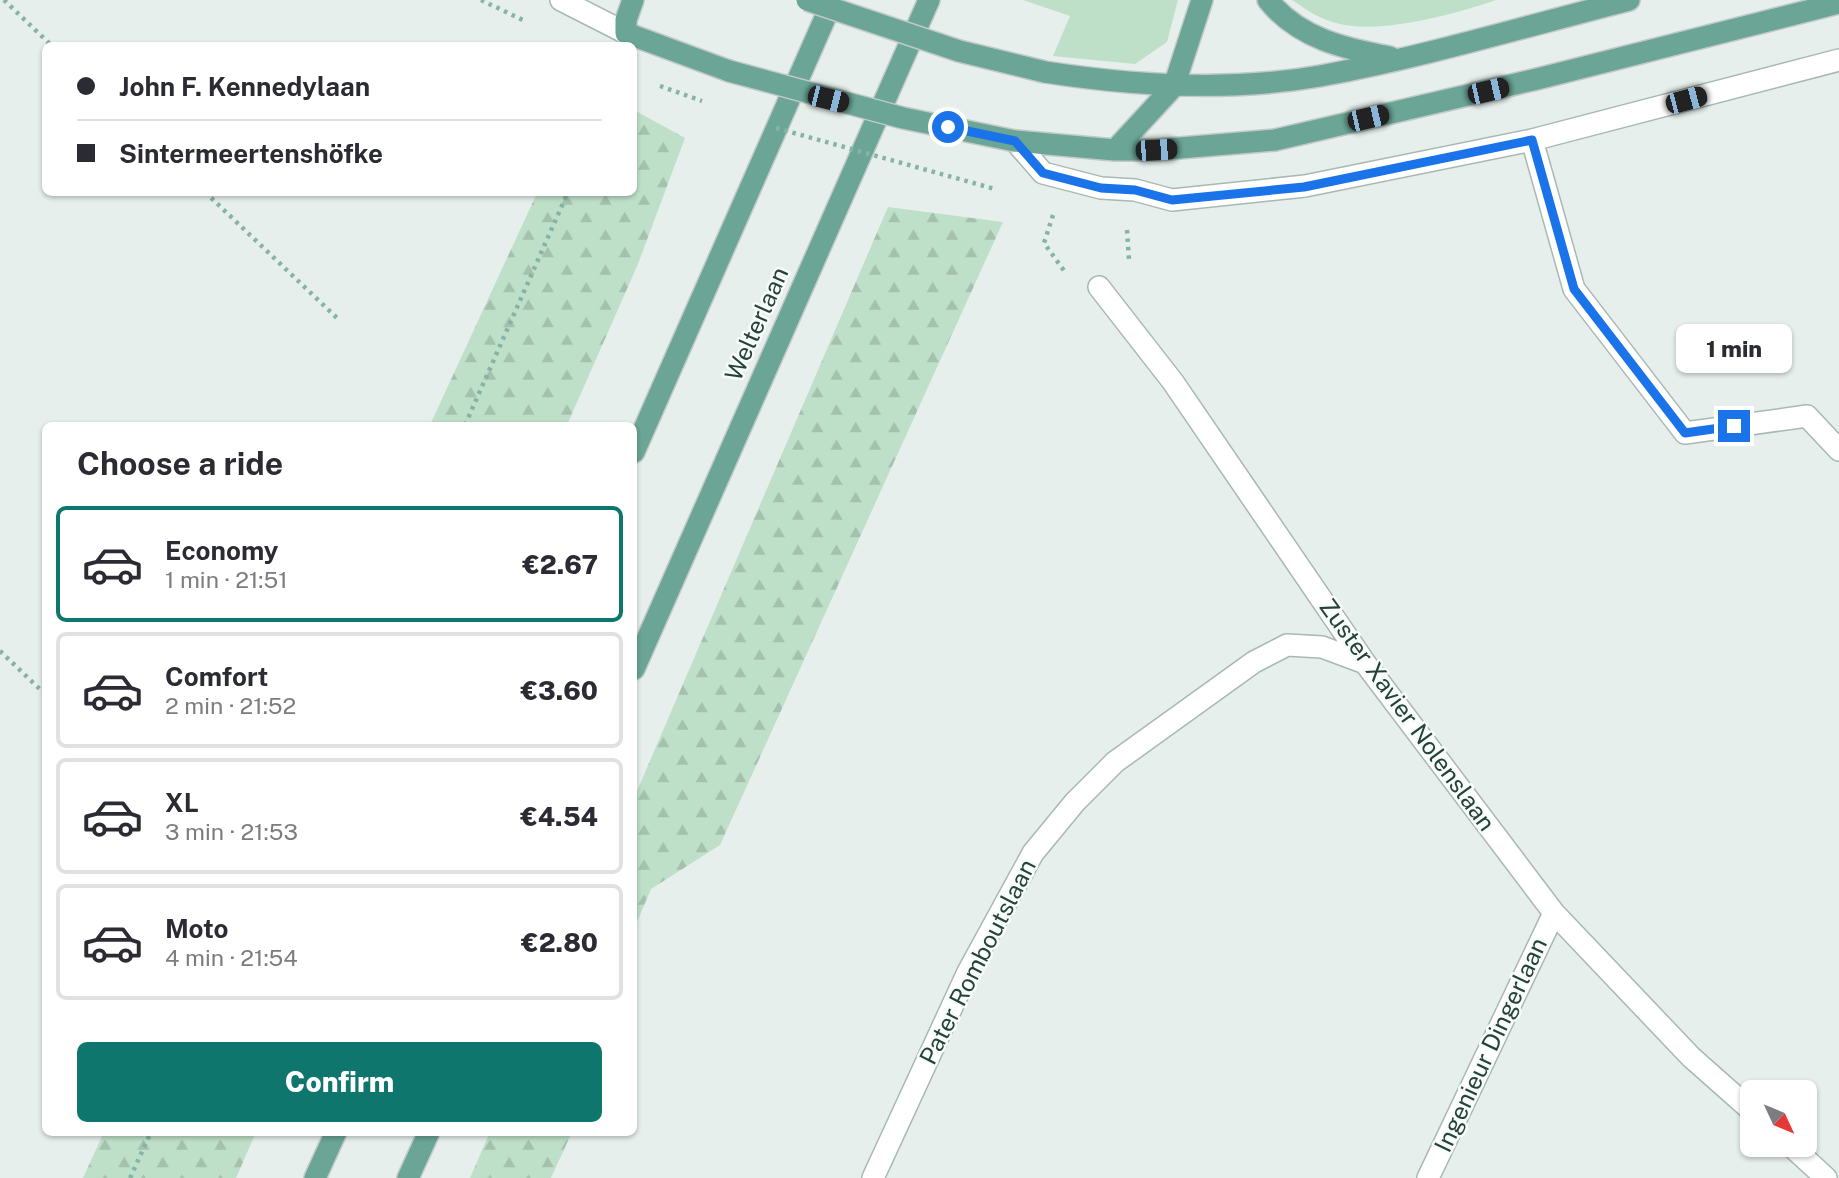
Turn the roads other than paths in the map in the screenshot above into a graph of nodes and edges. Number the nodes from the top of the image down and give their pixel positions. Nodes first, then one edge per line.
1 (561, 0) edge
2 (634, 0) edge
3 (807, 0) edge
4 (833, 0) edge
5 (929, 0) edge
6 (1202, 0) edge
7 (1268, 0) edge
8 (1629, 0) edge
9 (1839, 3) edge
10 (626, 33) junction
11 (1399, 59) junction
12 (1839, 60) edge
13 (1174, 86) junction
14 (1532, 140) junction
15 (1015, 141) junction
16 (1115, 150) junction
17 (1099, 287) road end
18 (637, 445) edge
19 (1839, 450) edge
20 (637, 662) edge
21 (1365, 663) junction
22 (1554, 913) junction
23 (1740, 1100) edge
24 (333, 1136) edge
25 (427, 1136) edge
26 (1803, 1157) edge
27 (316, 1178) edge
28 (408, 1178) edge
29 (873, 1178) edge
30 (1429, 1178) edge
31 (1826, 1178) edge

1 - 10 street
2 - 10 main road
3 - 13 main road, bridge
4 - 18 main road
5 - 20 main road, Welterlaan
6 - 13 main road
7 - 11 main road
8 - 11 main road
9 - 16 main road
10 - 15 main road, bridge
11 - 13 main road
12 - 14 street
13 - 16 main road
14 - 15 street
14 - 19 street
15 - 16 main road
17 - 21 street, Zuster Xavier Nolenslaan
21 - 22 street, Zuster Xavier Nolenslaan
21 - 29 street, Pater Romboutslaan
22 - 23 street, Zuster Xavier Nolenslaan
22 - 30 street, Ingenieur Dingerlaan
24 - 27 main road
25 - 28 main road
26 - 31 street

